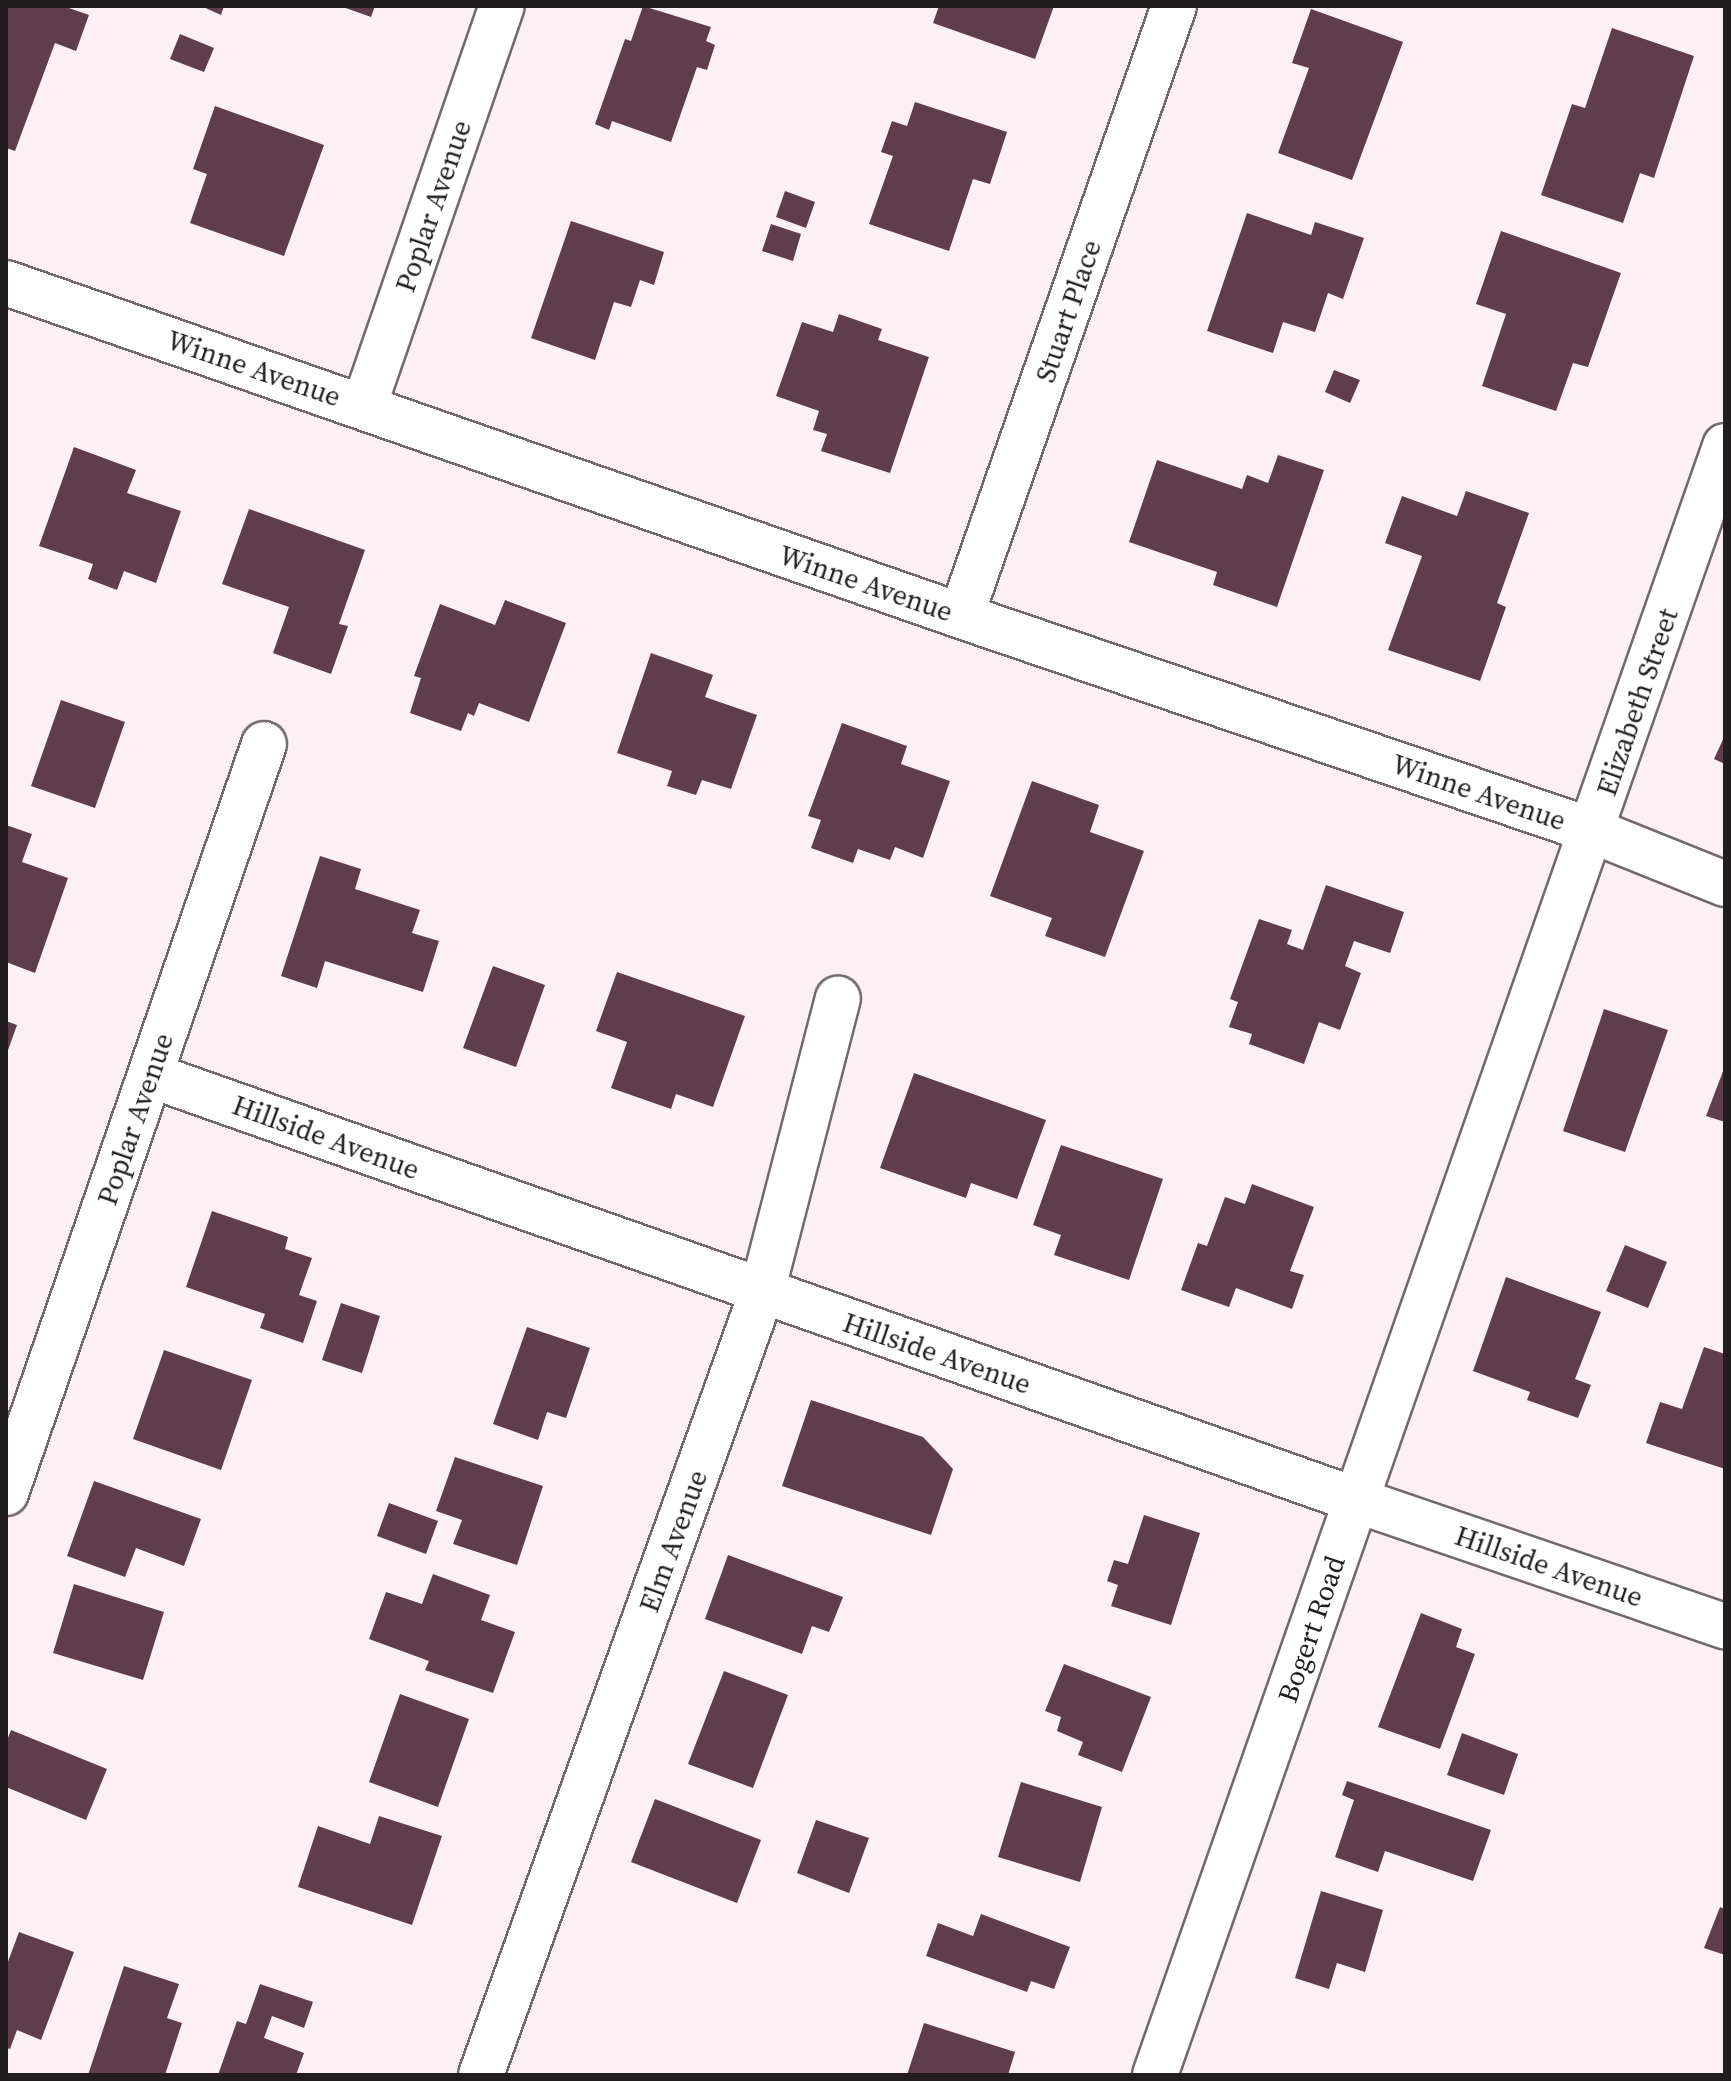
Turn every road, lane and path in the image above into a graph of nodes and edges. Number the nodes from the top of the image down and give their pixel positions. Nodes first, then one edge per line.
1 (502, 6) edge
2 (1174, 6) edge
3 (6, 283) edge
4 (364, 406) junction
5 (1725, 446) edge
6 (961, 616) junction
7 (264, 744) dead end
8 (1593, 831) junction
9 (1725, 884) edge
10 (838, 999) dead end
11 (150, 1075) junction
12 (1468, 1183) joint
13 (762, 1292) junction
14 (6, 1493) edge
15 (1356, 1500) junction
16 (1725, 1626) edge
17 (481, 2075) edge
18 (1155, 2075) edge

1 - 4 street, Poplar Avenue
2 - 6 street, Stuart Place
3 - 4 street, Winne Avenue
4 - 6 street, Winne Avenue
5 - 8 street, Elizabeth Street
6 - 8 street, Winne Avenue
7 - 11 street, Poplar Avenue
8 - 9 street, Winne Avenue
8 - 12 street, Elizabeth Street
10 - 13 street, Elm Avenue
11 - 13 street, Hillside Avenue
11 - 14 street, Poplar Avenue
12 - 15 street, Bogert Road
13 - 15 street, Hillside Avenue
13 - 17 street, Elm Avenue
15 - 16 street, Hillside Avenue
15 - 18 street, Bogert Road

